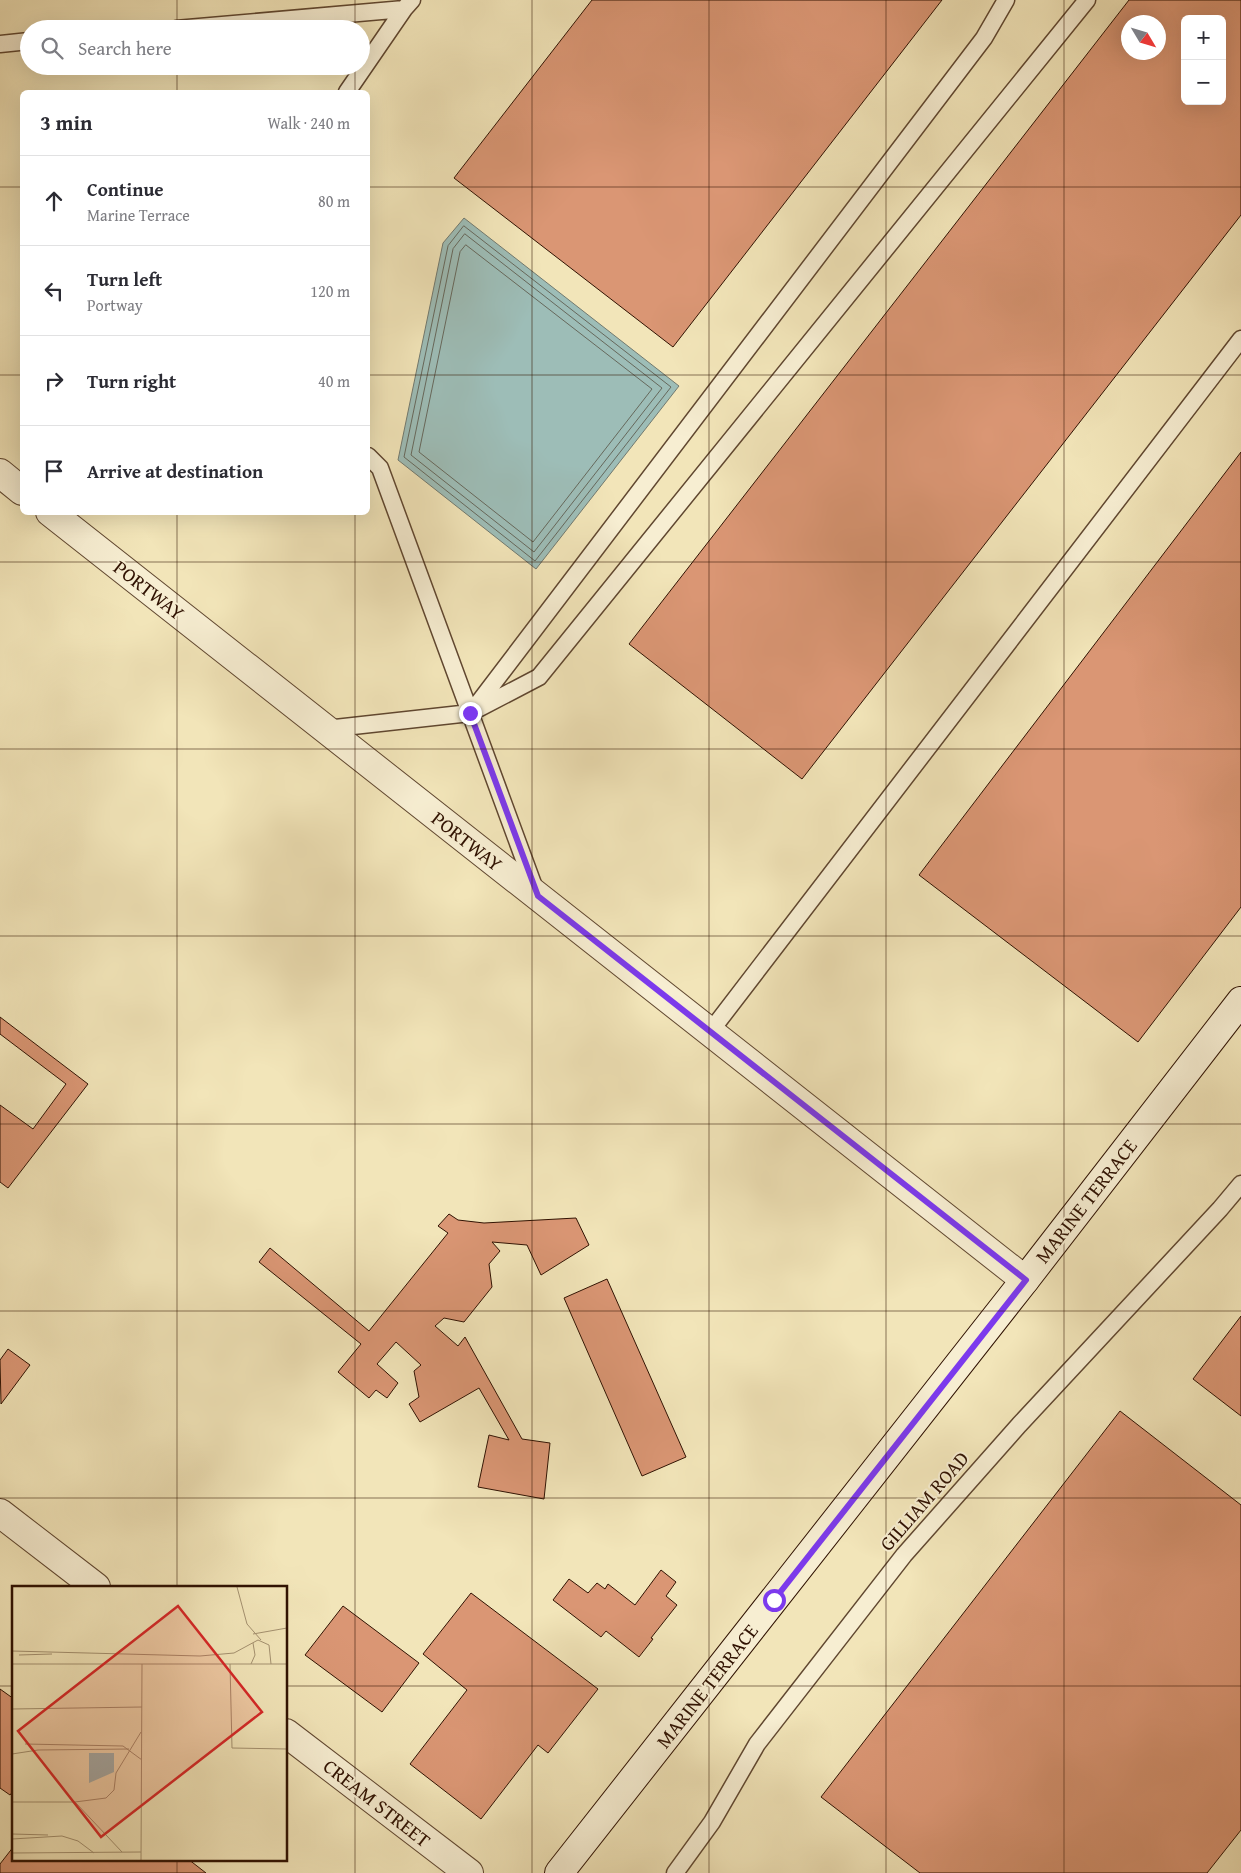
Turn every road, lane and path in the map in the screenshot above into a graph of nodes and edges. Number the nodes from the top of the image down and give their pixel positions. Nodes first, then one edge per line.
1 (1006, 0) edge
2 (1087, 0) edge
3 (408, 5) edge
4 (263, 20) edge
5 (20, 42) edge
6 (0, 44) edge
7 (370, 59) edge
8 (359, 75) edge
9 (348, 90) edge
10 (1241, 339) edge
11 (370, 458) edge
12 (0, 473) edge
13 (20, 489) edge
14 (54, 515) edge
15 (470, 713) junction
16 (326, 729) junction
17 (538, 896) junction
18 (1241, 1001) edge
19 (710, 1032) junction
20 (1241, 1184) edge
21 (1026, 1280) junction
22 (0, 1513) edge
23 (95, 1586) edge
24 (288, 1735) edge
25 (469, 1873) edge
26 (559, 1873) edge
27 (675, 1873) edge

1 - 15 lane
2 - 15 lane
3 - 4 lane
3 - 7 lane
5 - 6 lane
8 - 9 lane
10 - 19 lane
11 - 15 lane
12 - 13 street
14 - 16 street, PORTWAY
15 - 16 lane
15 - 17 lane
16 - 17 street, PORTWAY
17 - 19 street, PORTWAY
18 - 21 street, MARINE TERRACE
19 - 21 street, PORTWAY
20 - 27 lane, GILLIAM ROAD
21 - 26 street, MARINE TERRACE
22 - 23 street
24 - 25 street, CREAM STREET

